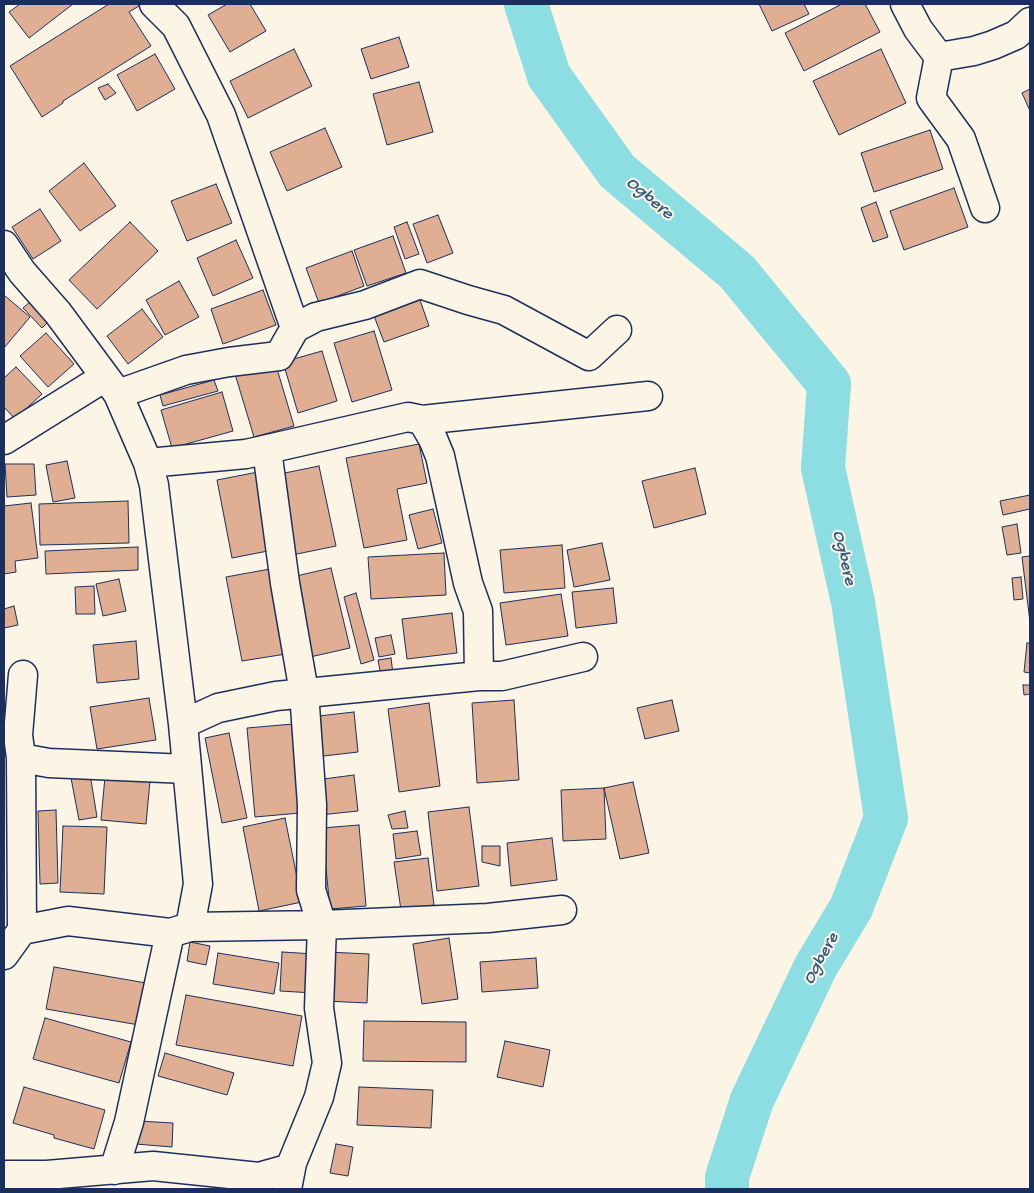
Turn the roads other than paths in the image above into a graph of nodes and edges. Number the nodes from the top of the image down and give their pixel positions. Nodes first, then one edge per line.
1 (154, 4) edge
2 (905, 4) edge
3 (1030, 22) edge
4 (940, 57) junction
5 (985, 208) dead end
6 (4, 245) edge
7 (295, 328) junction
8 (617, 330) dead end
9 (112, 386) junction
10 (648, 396) dead end
11 (422, 420) junction
12 (4, 440) edge
13 (267, 450) junction
14 (148, 463) junction
15 (583, 657) dead end
16 (23, 674) dead end
17 (479, 676) junction
18 (304, 692) junction
19 (183, 724) junction
20 (14, 740) edge
21 (187, 769) junction
22 (562, 910) dead end
23 (322, 926) junction
24 (22, 930) junction
25 (180, 930) junction
26 (4, 955) edge
27 (114, 1170) junction
28 (4, 1175) edge
29 (278, 1181) edge

1 - 7 street
2 - 4 street
3 - 4 street
4 - 5 street
6 - 9 street
7 - 8 street
7 - 9 street
9 - 12 street
9 - 14 street
10 - 11 street
11 - 13 street
11 - 17 street
13 - 14 street
13 - 18 street
14 - 19 street
15 - 17 street
16 - 20 street
17 - 18 street
18 - 19 street
18 - 23 street
19 - 21 street
20 - 21 street
20 - 24 street
21 - 25 street
22 - 23 street
23 - 25 street
23 - 29 street
24 - 25 street
24 - 26 street
25 - 27 street
27 - 28 street
27 - 29 street

